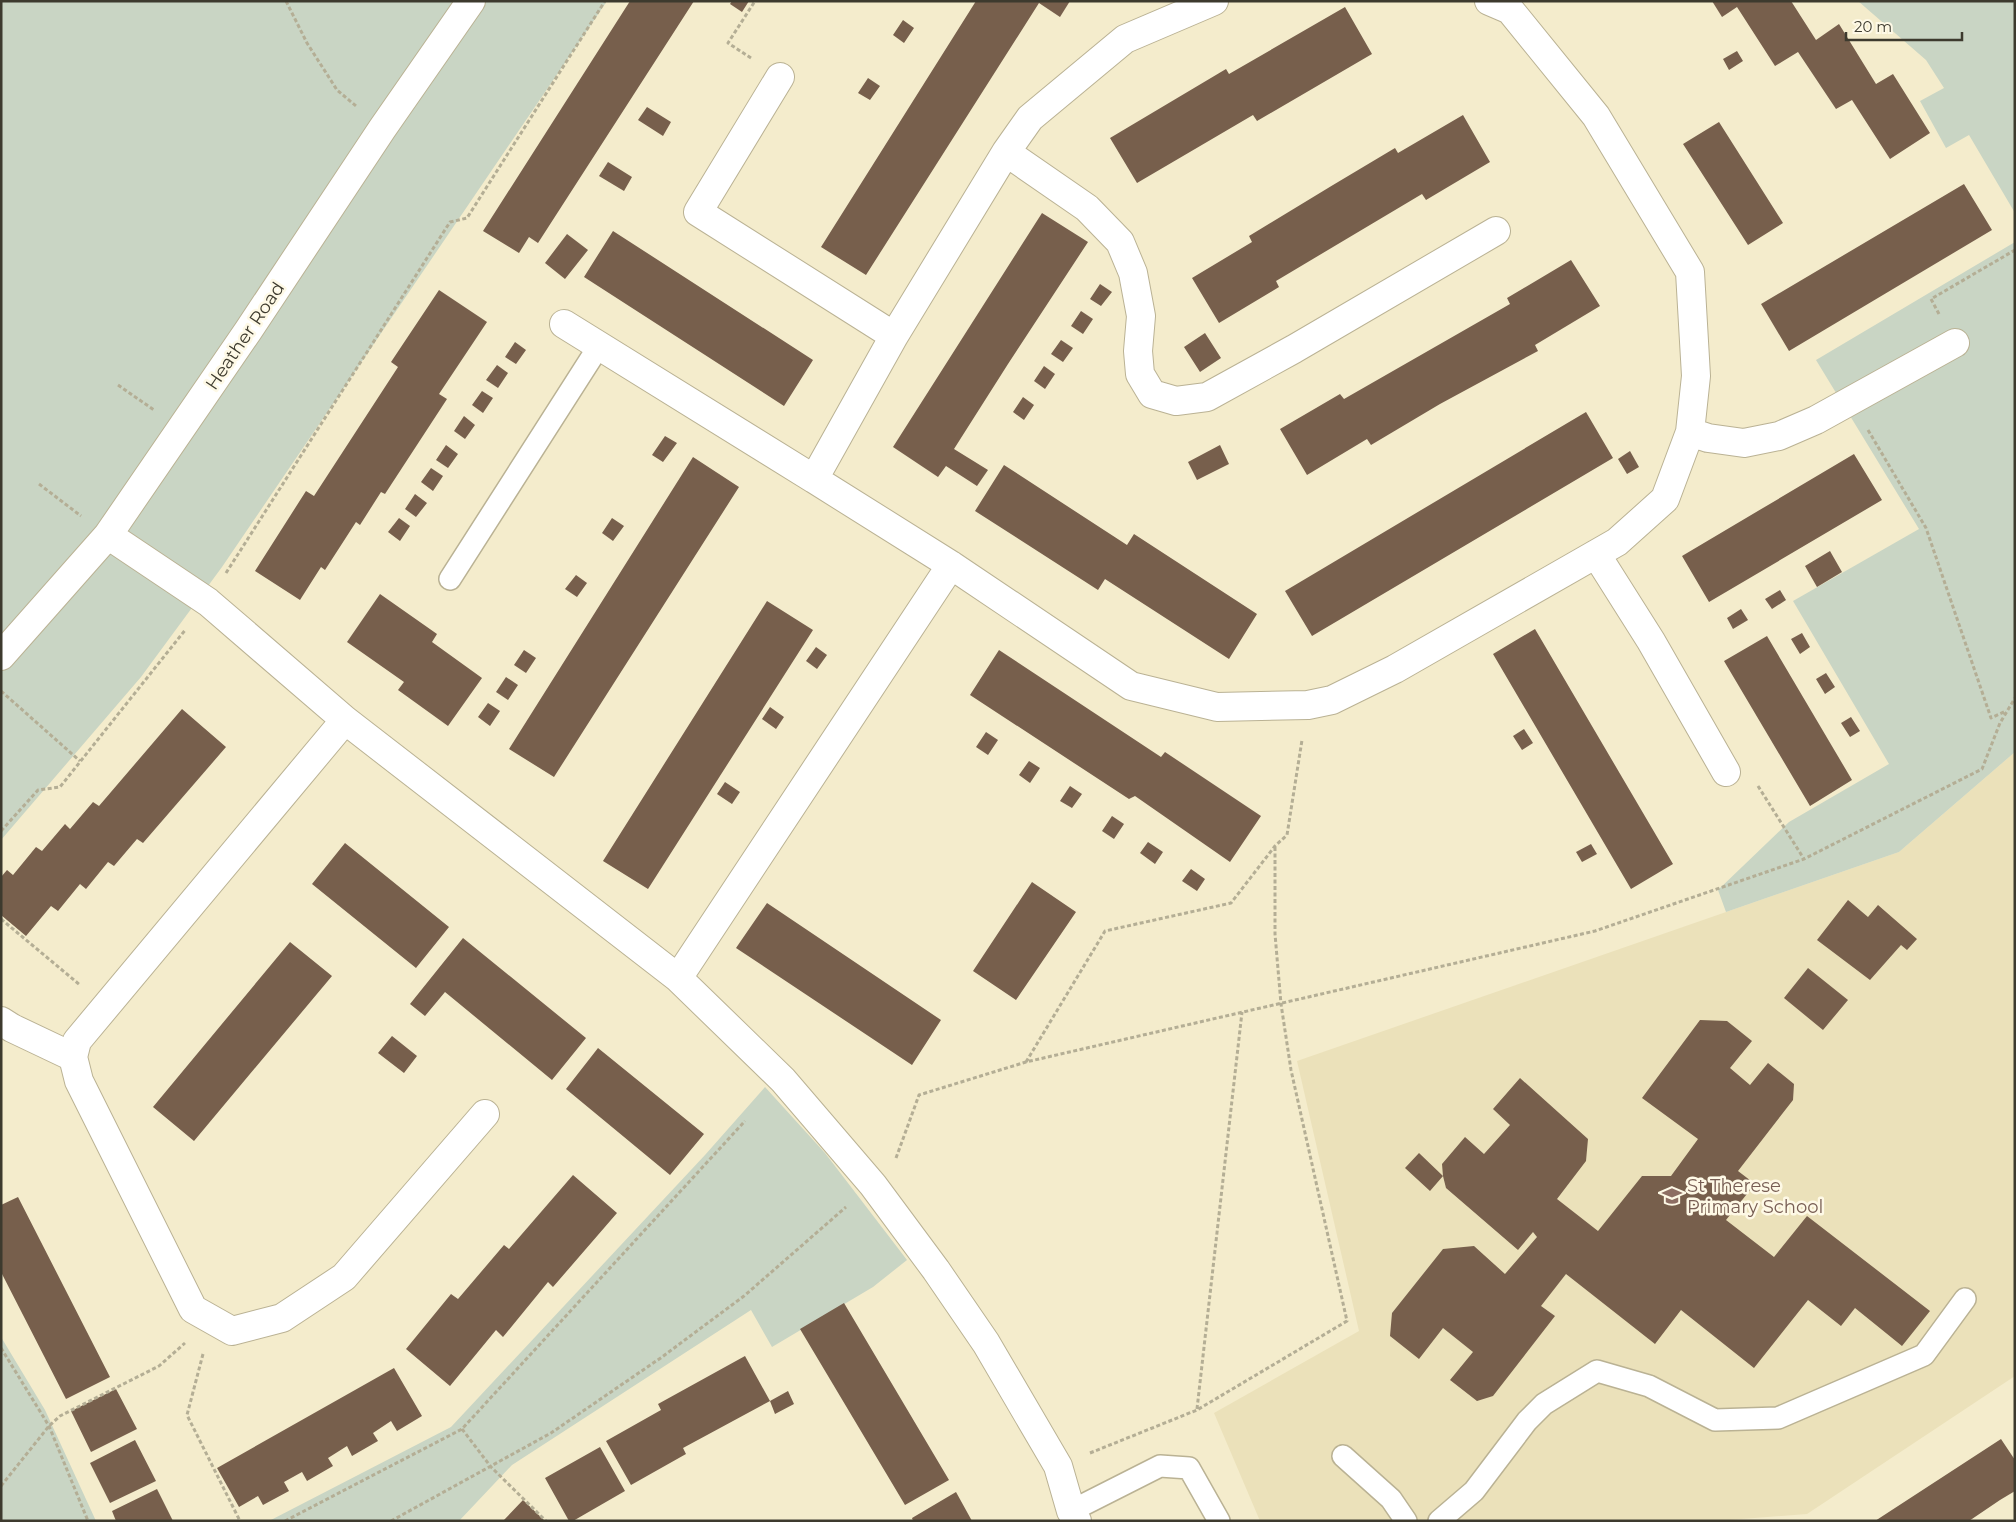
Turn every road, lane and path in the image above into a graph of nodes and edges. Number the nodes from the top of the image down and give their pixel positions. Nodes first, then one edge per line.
1 (286, 1) edge
2 (471, 1) edge
3 (605, 1) edge
4 (756, 1) edge
5 (1214, 1) edge
6 (1489, 1) edge
7 (780, 77) joint
8 (382, 129) junction
9 (1006, 152) junction
10 (1496, 231) dead end
11 (2015, 250) edge
12 (564, 324) dead end
13 (894, 336) junction
14 (1955, 343) joint
15 (599, 346) junction
16 (118, 385) dead end
17 (1851, 401) junction
18 (181, 430) junction
19 (1690, 432) junction
20 (814, 479) junction
21 (39, 484) dead end
22 (108, 535) junction
23 (242, 548) dead end
24 (1596, 554) junction
25 (951, 565) junction
26 (450, 579) dead end
27 (208, 602) junction
28 (1, 656) edge
29 (1, 691) edge
30 (2015, 698) edge
31 (1308, 705) junction
32 (2007, 711) junction
33 (345, 720) junction
34 (80, 761) junction
35 (1726, 772) joint
36 (1, 831) edge
37 (1276, 846) junction
38 (1804, 859) junction
39 (1, 919) edge
40 (678, 978) junction
41 (1281, 1004) junction
42 (105, 1007) junction
43 (1242, 1012) junction
44 (1, 1021) edge
45 (73, 1057) junction
46 (1026, 1062) junction
47 (485, 1114) dead end
48 (745, 1121) dead end
49 (873, 1185) junction
50 (1965, 1299) dead end
51 (212, 1320) junction
52 (1, 1348) edge
53 (1197, 1410) junction
54 (49, 1426) junction
55 (462, 1429) junction
56 (1343, 1456) dead end
57 (1058, 1466) junction
58 (491, 1467) junction
59 (1, 1486) edge
60 (1074, 1516) edge
61 (88, 1521) edge
62 (240, 1521) edge
63 (285, 1521) edge
64 (391, 1521) edge
65 (546, 1521) edge
66 (1219, 1521) edge
67 (1406, 1521) edge
68 (1439, 1521) edge

1 - 8 path
2 - 8 street, Heather Road
3 - 23 path
4 - 7 path
5 - 9 street
6 - 19 street
7 - 13 street
8 - 18 street, Heather Road
9 - 10 street
9 - 13 street
11 - 14 path
12 - 15 street
13 - 20 street
14 - 17 street
15 - 20 street
15 - 26 lane
16 - 18 path
17 - 19 street
17 - 32 path
18 - 22 street, Heather Road
19 - 24 street
20 - 25 street
21 - 22 path
22 - 27 street
22 - 28 street, Heather Road
24 - 31 street
24 - 35 street
25 - 31 street
25 - 40 street
27 - 33 street
27 - 34 path
29 - 34 path
30 - 32 path
31 - 37 path
32 - 38 path
33 - 40 street
33 - 42 street
34 - 36 path
35 - 38 path
37 - 41 path
37 - 46 path
38 - 41 path
39 - 42 path
40 - 49 street
41 - 43 path
41 - 53 path
42 - 45 street
43 - 46 path
43 - 53 path
44 - 45 street
45 - 51 street
46 - 49 path
47 - 51 street
48 - 55 path
49 - 57 street
49 - 58 path
50 - 68 lane
51 - 54 path
51 - 62 path
52 - 54 path
53 - 57 path
54 - 59 path
54 - 61 path
55 - 58 path
55 - 63 path
56 - 67 lane
57 - 60 street
58 - 64 path
58 - 65 path
60 - 66 lane

